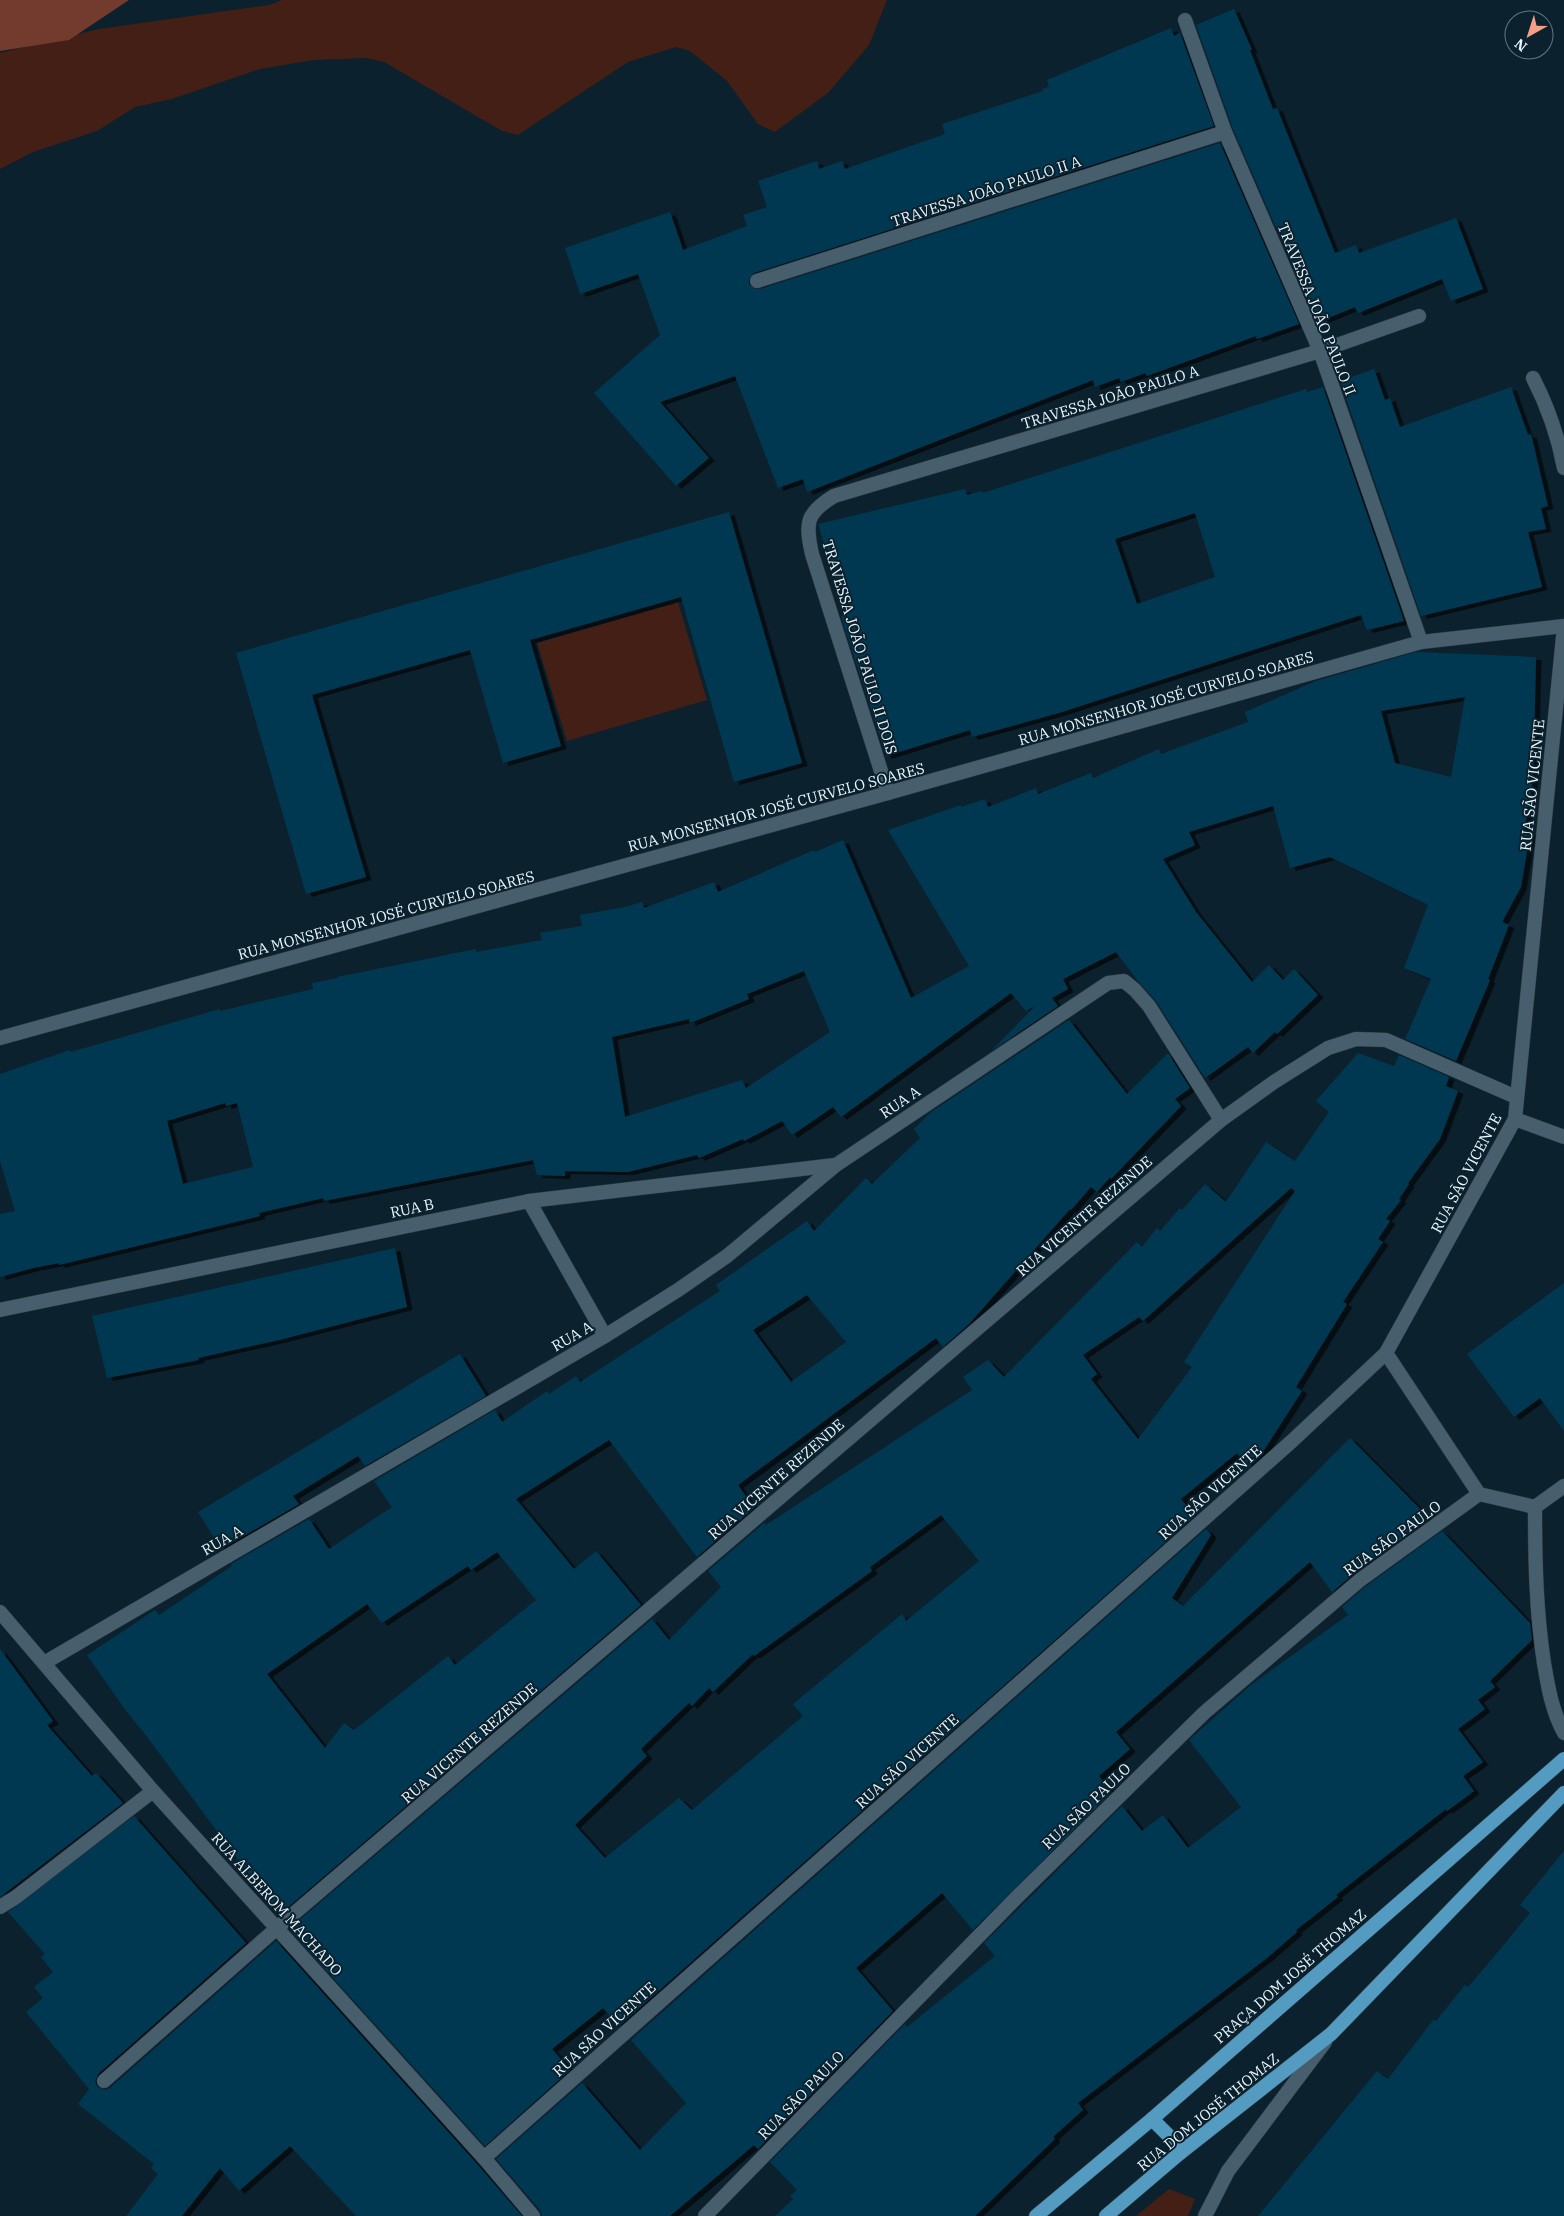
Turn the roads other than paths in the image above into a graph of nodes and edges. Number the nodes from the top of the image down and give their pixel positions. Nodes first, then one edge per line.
1 (1185, 20) dead end
2 (1225, 132) junction
3 (757, 281) dead end
4 (1419, 316) dead end
5 (1320, 351) junction
6 (1533, 378) dead end
7 (1564, 468) edge
8 (813, 512) joint
9 (1564, 626) edge
10 (1421, 642) junction
11 (888, 793) junction
12 (0, 1038) edge
13 (1516, 1097) junction
14 (1515, 1119) junction
15 (1221, 1120) junction
16 (1564, 1137) edge
17 (836, 1165) junction
18 (529, 1201) junction
19 (0, 1310) edge
20 (605, 1336) junction
21 (1386, 1353) junction
22 (1564, 1486) edge
23 (1479, 1494) junction
24 (1536, 1507) junction
25 (0, 1612) edge
26 (44, 1663) junction
27 (1564, 1732) edge
28 (1564, 1758) edge
29 (153, 1791) junction
30 (1564, 1793) edge
31 (0, 1907) edge
32 (277, 1928) junction
33 (1331, 2034) junction
34 (104, 2081) dead end
35 (1152, 2119) junction
36 (1180, 2154) junction
37 (484, 2158) junction
38 (533, 2216) edge
39 (705, 2216) edge
40 (1036, 2216) edge
41 (1106, 2216) edge
42 (1205, 2216) edge

1 - 2 street, TRAVESSA JOÃO PAULO II
2 - 3 street, TRAVESSA JOÃO PAULO II A
2 - 5 street, TRAVESSA JOÃO PAULO II
4 - 5 street, TRAVESSA JOÃO PAULO A
5 - 8 street, TRAVESSA JOÃO PAULO A
5 - 10 street, TRAVESSA JOÃO PAULO II
6 - 7 street
8 - 11 street, TRAVESSA JOÃO PAULO II DOIS
9 - 10 street, RUA MONSENHOR JOSÉ CURVELO SOARES
9 - 13 street, RUA SÃO VICENTE
10 - 11 street, RUA MONSENHOR JOSÉ CURVELO SOARES
11 - 12 street, RUA MONSENHOR JOSÉ CURVELO SOARES
13 - 14 street, RUA SÃO VICENTE
13 - 15 street, RUA VICENTE REZENDE
14 - 16 street
14 - 21 street, RUA SÃO VICENTE
15 - 17 street, RUA A
15 - 32 street, RUA VICENTE REZENDE
17 - 18 street, RUA B
17 - 20 street, RUA A
18 - 19 street, RUA B
18 - 20 street
20 - 26 street, RUA A
21 - 23 street
21 - 37 street, RUA SÃO VICENTE
22 - 24 street
23 - 24 street
23 - 39 street, RUA SÃO PAULO
24 - 27 street
25 - 26 street, RUA ALBEROM MACHADO
26 - 29 street, RUA ALBEROM MACHADO
28 - 35 main road, PRAÇA DOM JOSÉ THOMAZ
29 - 31 street
29 - 32 street, RUA ALBEROM MACHADO
30 - 33 main road
32 - 34 street, RUA VICENTE REZENDE
32 - 37 street, RUA ALBEROM MACHADO
33 - 36 main road, RUA DOM JOSÉ THOMAZ
33 - 42 street
35 - 36 main road
35 - 40 main road, PRAÇA DOM JOSÉ THOMAZ
36 - 41 main road, RUA DOM JOSÉ THOMAZ
37 - 38 street, RUA ALBEROM MACHADO

